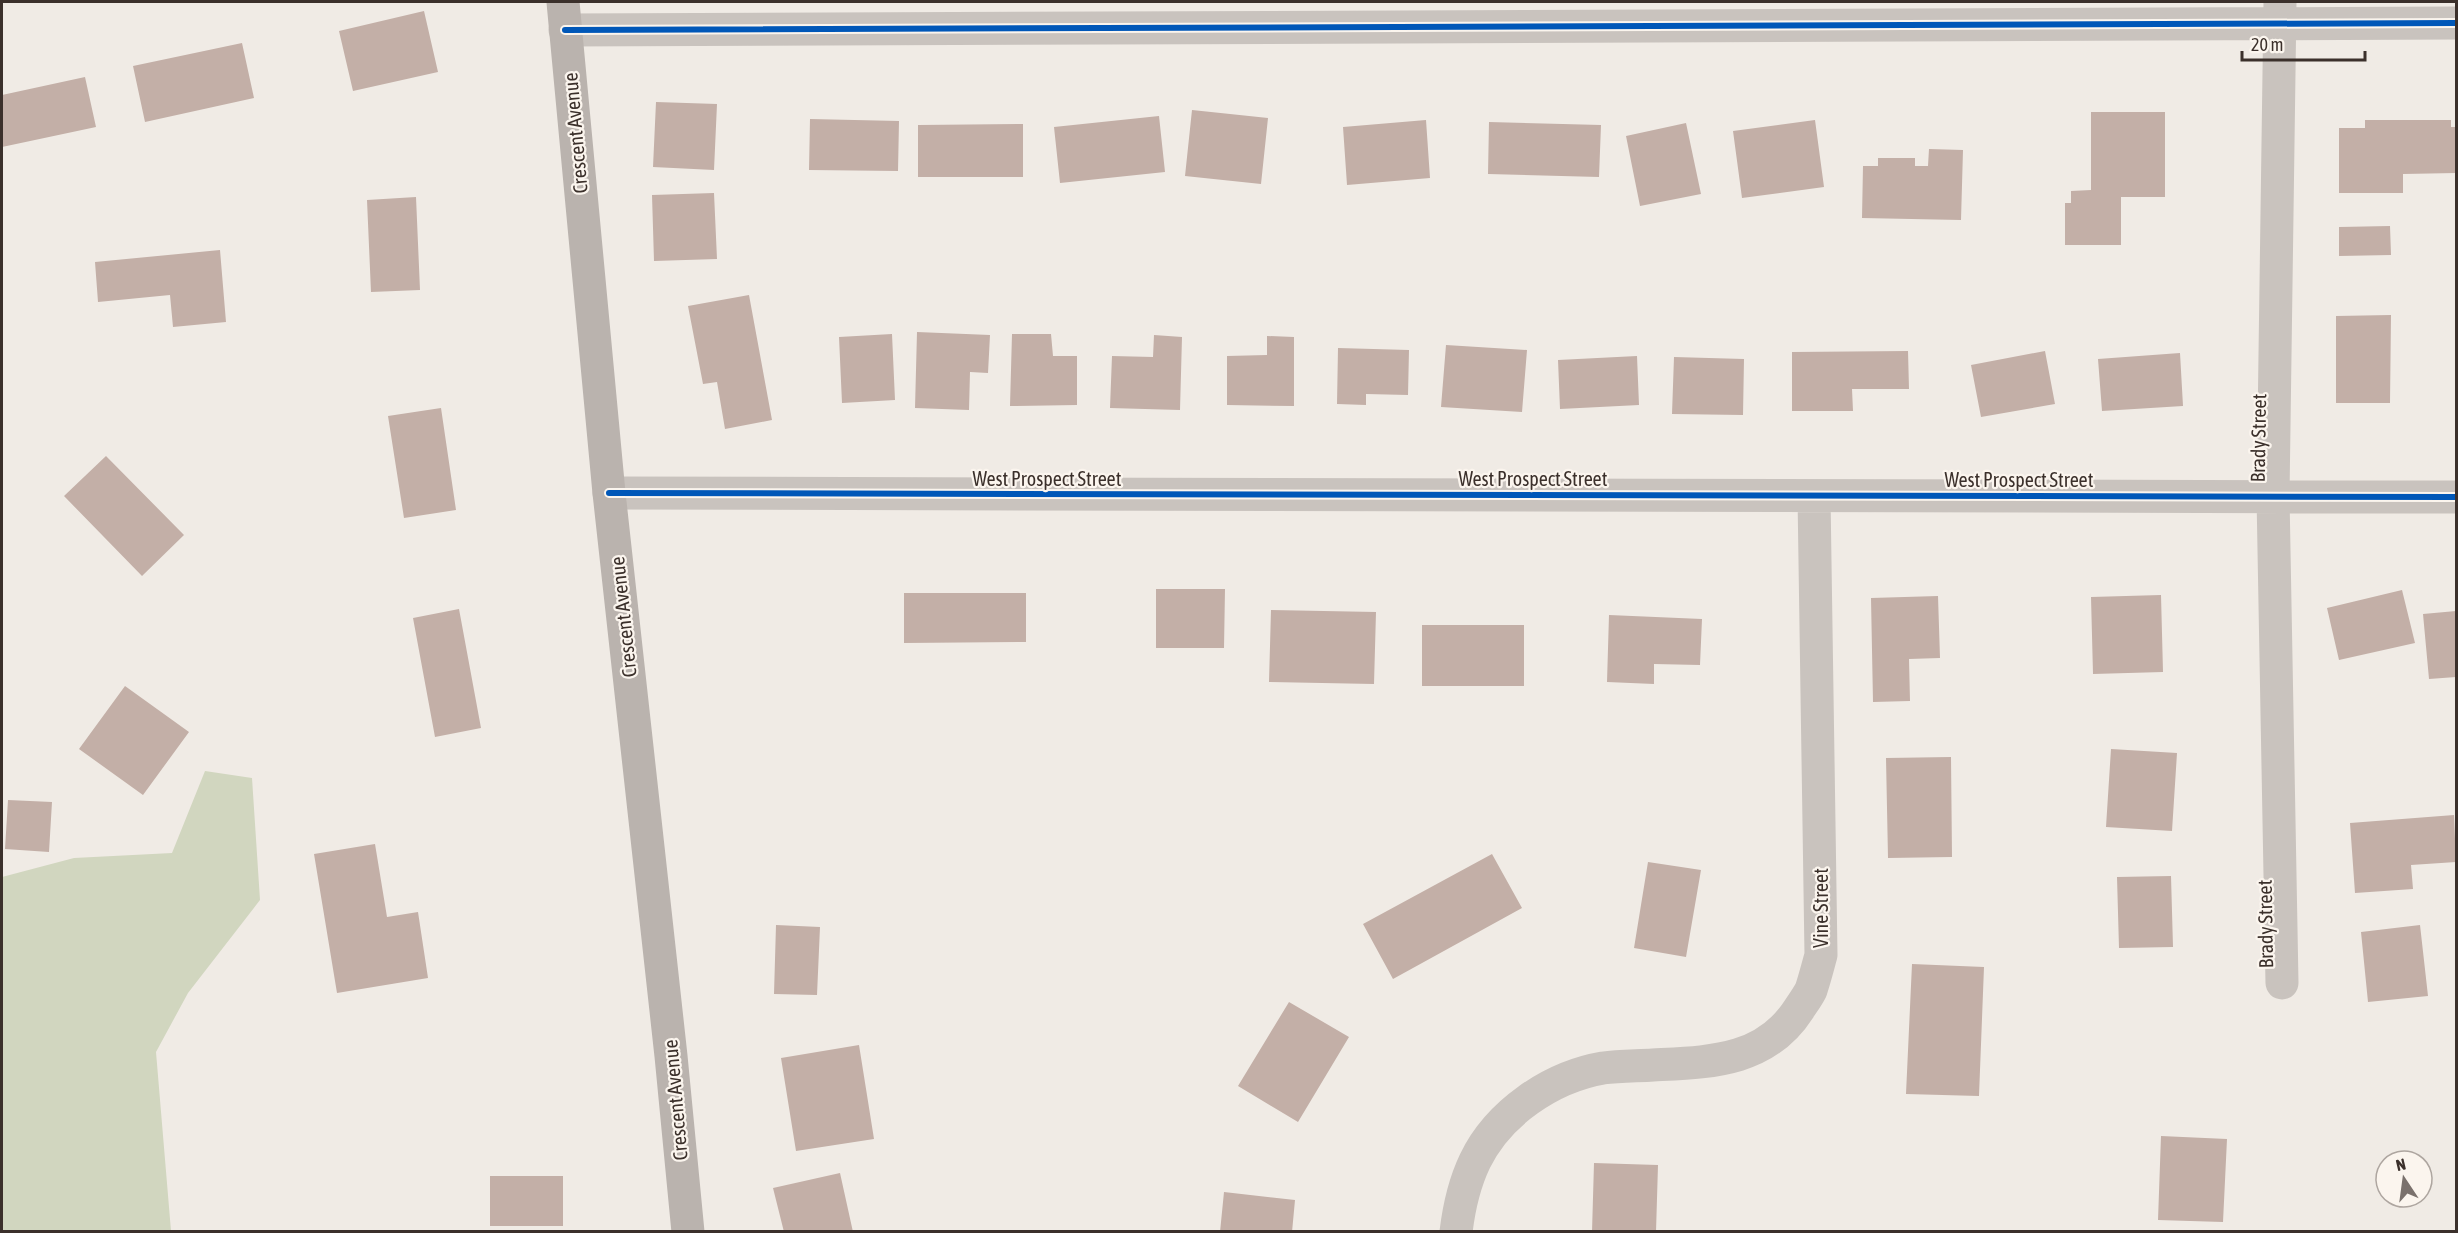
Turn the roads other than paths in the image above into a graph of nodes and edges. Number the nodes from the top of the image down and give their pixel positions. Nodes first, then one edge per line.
1 (2280, 12) edge
2 (564, 16) edge
3 (2457, 22) edge
4 (609, 493) junction
5 (1814, 495) junction
6 (2273, 496) junction
7 (2457, 497) edge
8 (2282, 983) dead end
9 (687, 1232) edge
10 (1456, 1232) edge

1 - 2 street
1 - 3 street
1 - 6 street, Brady Street
2 - 4 main road, Crescent Avenue
4 - 5 street, West Prospect Street
4 - 9 main road, Crescent Avenue
5 - 6 street, West Prospect Street
5 - 10 street, Vine Street
6 - 7 street, West Prospect Street
6 - 8 street, Brady Street

